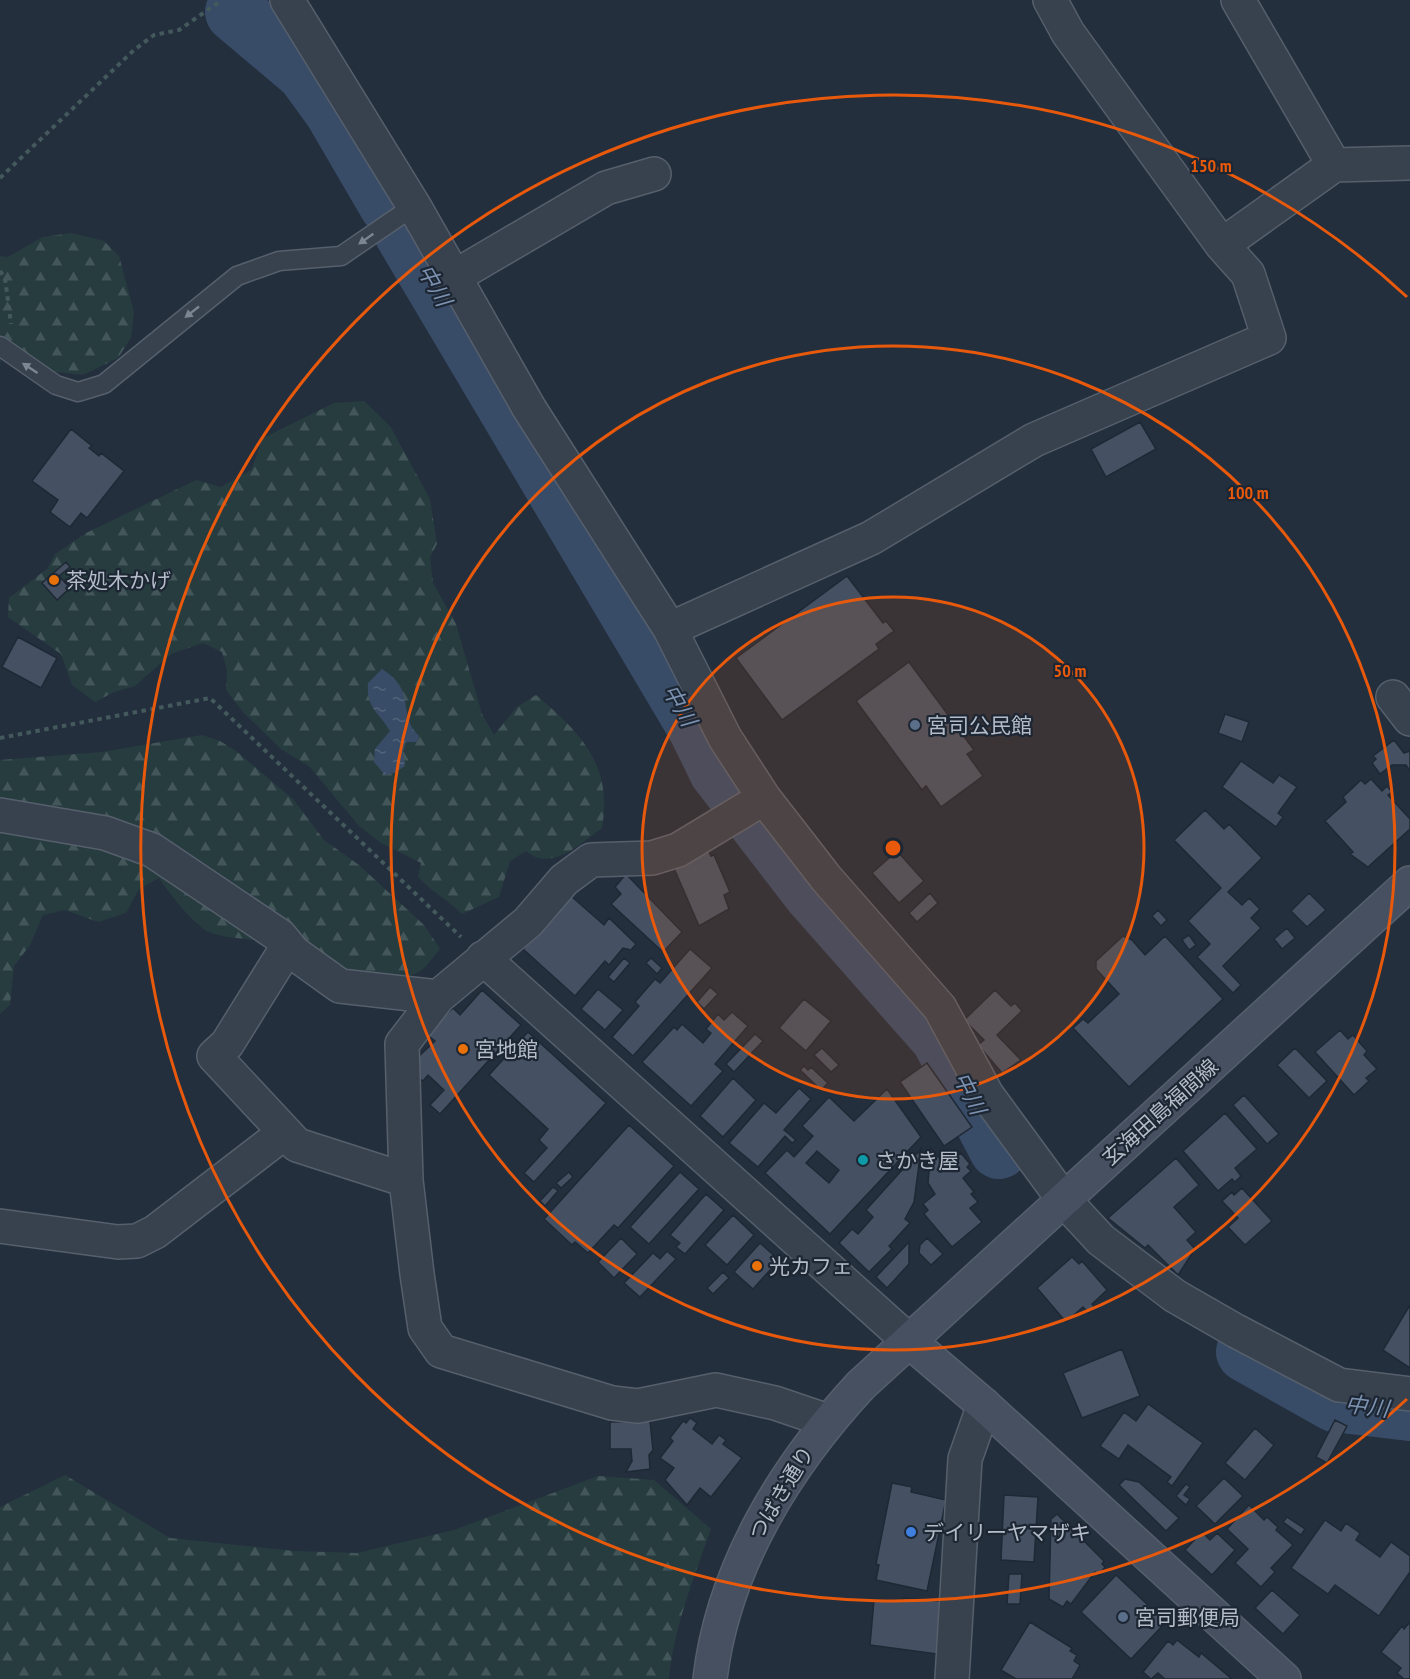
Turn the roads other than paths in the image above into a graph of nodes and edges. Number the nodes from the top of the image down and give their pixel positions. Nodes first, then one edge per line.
1 (287, 0) edge
2 (1050, 0) edge
3 (1238, 0) edge
4 (1410, 163) edge
5 (1334, 165) junction
6 (654, 174) dead end
7 (414, 206) junction
8 (1222, 245) junction
9 (454, 277) junction
10 (7, 352) edge
11 (670, 629) junction
12 (764, 798) junction
13 (0, 815) edge
14 (1410, 883) edge
15 (288, 946) junction
16 (483, 958) junction
17 (438, 997) junction
18 (284, 1133) junction
19 (406, 1180) junction
20 (1064, 1200) junction
21 (0, 1226) edge
22 (909, 1341) junction
23 (1410, 1394) edge
24 (984, 1405) junction
25 (828, 1421) junction
26 (710, 1679) edge
27 (952, 1679) edge
28 (1284, 1679) edge

1 - 7 street
2 - 8 street
3 - 5 street
4 - 5 street
5 - 8 street
6 - 9 street
7 - 9 street
7 -> 10 lane
8 - 11 street
9 - 11 street
11 - 12 street
12 - 16 street
12 - 20 street
13 - 15 street
14 - 20 main road, 玄海田島福間線
15 - 17 street
15 - 18 street
16 - 17 street
16 - 22 street
17 - 19 street
18 - 19 street
18 - 21 street
19 - 25 street
20 - 22 main road, 玄海田島福間線
20 - 23 street
22 - 24 main road
22 - 25 main road, つばき通り
24 - 27 street
24 - 28 main road
25 - 26 main road, つばき通り

